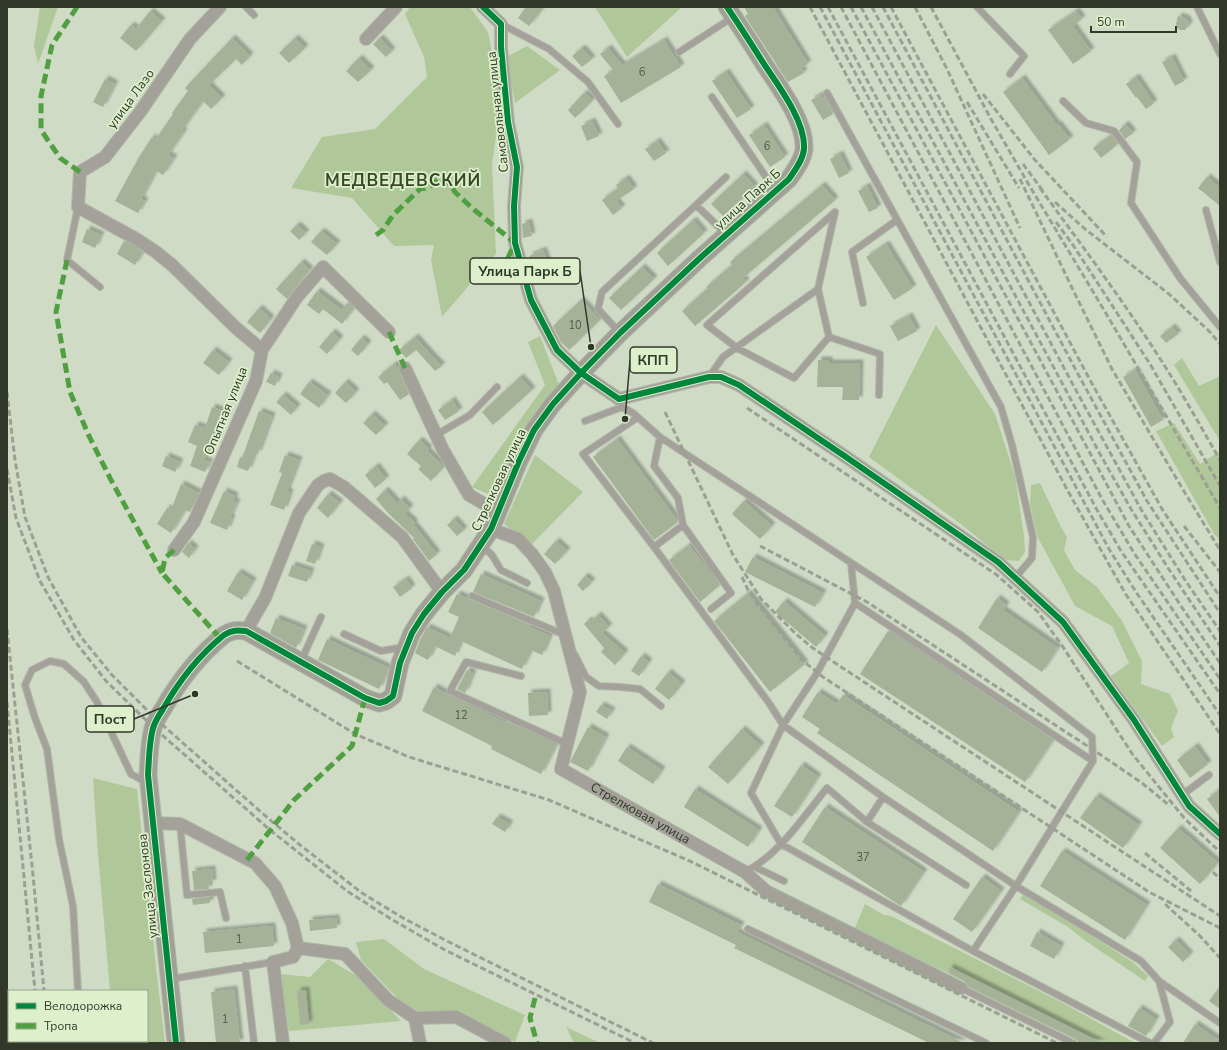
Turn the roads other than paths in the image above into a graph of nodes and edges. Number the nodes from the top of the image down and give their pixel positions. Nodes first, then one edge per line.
1 (220, 7) edge
2 (246, 7) edge
3 (396, 7) edge
4 (483, 7) edge
5 (977, 7) edge
6 (1197, 7) edge
7 (730, 12) edge
8 (254, 15) dead end
9 (501, 24) junction
10 (366, 39) dead end
11 (679, 52) dead end
12 (1220, 54) edge
13 (1010, 74) dead end
14 (826, 93) dead end
15 (712, 97) dead end
16 (1063, 101) dead end
17 (618, 124) dead end
18 (726, 177) dead end
19 (775, 191) junction
20 (696, 205) junction
21 (78, 207) junction
22 (1206, 210) dead end
23 (897, 220) junction
24 (726, 234) junction
25 (1220, 262) edge
26 (100, 287) dead end
27 (818, 288) junction
28 (863, 304) dead end
29 (1220, 327) edge
30 (389, 332) dead end
31 (620, 332) junction
32 (829, 337) junction
33 (737, 348) junction
34 (262, 350) junction
35 (405, 368) dead end
36 (580, 373) junction
37 (709, 377) junction
38 (497, 387) dead end
39 (879, 395) dead end
40 (621, 403) junction
41 (637, 418) junction
42 (585, 421) dead end
43 (436, 434) junction
44 (660, 437) junction
45 (498, 512) junction
46 (683, 525) junction
47 (491, 529) junction
48 (481, 545) junction
49 (654, 547) junction
50 (174, 550) dead end
51 (851, 563) junction
52 (1015, 578) junction
53 (527, 583) dead end
54 (442, 592) junction
55 (472, 596) dead end
56 (855, 603) junction
57 (711, 609) dead end
58 (321, 617) dead end
59 (246, 631) junction
60 (344, 634) dead end
61 (566, 639) junction
62 (406, 647) junction
63 (301, 662) junction
64 (521, 676) dead end
65 (660, 706) dead end
66 (783, 725) junction
67 (567, 744) junction
68 (1093, 761) junction
69 (1209, 775) dead end
70 (148, 784) junction
71 (1182, 795) junction
72 (883, 797) junction
73 (867, 822) junction
74 (152, 823) junction
75 (180, 824) junction
76 (1220, 834) edge
77 (781, 844) junction
78 (750, 870) junction
79 (784, 881) dead end
80 (966, 886) dead end
81 (1016, 886) junction
82 (226, 918) dead end
83 (748, 929) dead end
84 (298, 948) junction
85 (973, 951) junction
86 (274, 962) junction
87 (246, 966) junction
88 (169, 980) junction
89 (1159, 981) junction
90 (962, 988) joint
91 (78, 990) edge
92 (415, 1018) junction
93 (1220, 1023) edge
94 (176, 1043) edge
95 (254, 1043) edge
96 (283, 1043) edge
97 (420, 1043) edge
98 (505, 1043) edge
99 (986, 1043) edge
100 (1073, 1043) edge
101 (1150, 1043) edge
102 (1154, 1043) edge

1 - 21 street, улица Лазо
2 - 8 lane
3 - 10 street
4 - 9 street
5 - 13 lane
6 - 12 lane
7 - 11 lane
7 - 19 street, улица Парк Б
9 - 17 lane
9 - 36 street, Самовольная улица
14 - 23 lane
15 - 19 lane
16 - 29 lane
18 - 20 lane
19 - 24 street, улица Парк Б
20 - 24 lane
20 - 31 lane
21 - 26 lane
21 - 34 street
22 - 25 lane
23 - 28 lane
23 - 52 lane
24 - 31 street, улица Парк Б
27 - 32 lane
27 - 33 lane
27 - 33 lane
30 - 34 street, Опытная улица
31 - 36 street, улица Парк Б
32 - 33 lane
32 - 39 lane
33 - 37 lane
34 - 50 street, Опытная улица
35 - 43 street, Стрелковая улица
36 - 40 street, Самовольная улица
36 - 45 street, Стрелковая улица
37 - 40 street
37 - 52 street
38 - 43 lane
40 - 41 lane
40 - 42 lane
41 - 44 lane
41 - 49 lane
43 - 45 street, Стрелковая улица
44 - 46 lane
44 - 51 lane
45 - 47 street, Стрелковая улица
46 - 49 lane
46 - 57 lane
47 - 48 street, Стрелковая улица
47 - 61 street, Стрелковая улица
48 - 53 lane
48 - 54 street, Стрелковая улица
49 - 66 lane
51 - 56 lane
51 - 68 lane
52 - 71 street
54 - 59 street
54 - 62 street, Стрелковая улица
55 - 61 lane
56 - 66 lane
56 - 68 lane
58 - 63 lane
59 - 63 street, Стрелковая улица
59 - 70 street, улица Заслонова
60 - 62 lane
61 - 65 lane
61 - 67 street, Стрелковая улица
62 - 63 street, Стрелковая улица
64 - 67 lane
66 - 72 lane
66 - 77 lane
67 - 78 street, Стрелковая улица
68 - 81 lane
69 - 71 lane
70 - 74 street, улица Заслонова
70 - 91 lane
71 - 76 street
72 - 73 lane
72 - 81 lane
73 - 77 lane
73 - 80 lane
74 - 75 street
74 - 88 street, улица Заслонова
75 - 82 lane
75 - 84 street
77 - 78 lane
77 - 85 lane
78 - 79 lane
78 - 90 street, Стрелковая улица
81 - 85 lane
81 - 89 lane
83 - 99 lane
84 - 86 street
84 - 92 street
85 - 101 lane
86 - 87 lane
86 - 96 street
87 - 88 lane
87 - 95 lane
88 - 94 street, улица Заслонова
89 - 93 lane
89 - 102 lane
90 - 100 lane
92 - 97 street
92 - 98 street

